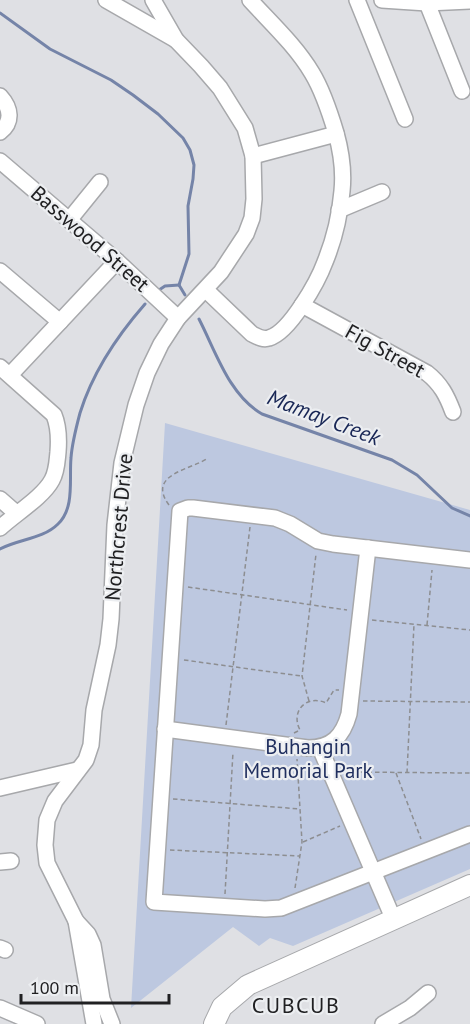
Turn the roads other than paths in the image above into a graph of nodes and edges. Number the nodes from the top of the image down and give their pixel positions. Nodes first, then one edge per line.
1 (106, 0) edge
2 (153, 0) edge
3 (250, 0) edge
4 (357, 0) edge
5 (382, 0) edge
6 (470, 1) edge
7 (427, 3) junction
8 (176, 40) junction
9 (462, 91) dead end
10 (0, 96) edge
11 (405, 119) dead end
12 (0, 132) edge
13 (336, 134) junction
14 (253, 156) junction
15 (0, 161) edge
16 (100, 182) dead end
17 (382, 192) dead end
18 (339, 210) junction
19 (70, 219) junction
20 (117, 261) junction
21 (0, 271) edge
22 (206, 290) junction
23 (302, 305) junction
24 (178, 318) junction
25 (60, 322) junction
26 (5, 371) edge
27 (453, 412) dead end
28 (0, 499) edge
29 (16, 513) junction
30 (0, 528) edge
31 (368, 548) junction
32 (470, 560) edge
33 (165, 729) junction
34 (325, 747) junction
35 (77, 770) junction
36 (0, 788) edge
37 (343, 790) junction
38 (470, 834) edge
39 (378, 870) junction
40 (470, 885) edge
41 (398, 916) junction
42 (95, 991) junction
43 (428, 993) dead end
44 (0, 1008) edge
45 (37, 1024) edge
46 (94, 1024) edge
47 (112, 1024) edge
48 (214, 1024) edge
49 (383, 1024) edge

1 - 8 street
2 - 8 street, Northcrest Drive
3 - 13 street
4 - 11 street
5 - 7 street
6 - 7 street
7 - 9 street
8 - 14 street, Northcrest Drive
10 - 12 street
13 - 14 street
13 - 18 street
14 - 22 street, Northcrest Drive
15 - 19 street, Basswood Street
16 - 19 street
17 - 18 street
18 - 23 street
19 - 20 street, Basswood Street
20 - 24 street, Basswood Street
20 - 25 street
21 - 25 street
22 - 23 street
22 - 24 street, Northcrest Drive
23 - 27 street, Fig Street
24 - 35 street, Northcrest Drive
25 - 26 street
26 - 29 street
28 - 29 street
29 - 30 street
31 - 32 street
31 - 33 street
31 - 34 street
33 - 34 street
33 - 39 street
34 - 37 street
34 - 37 street
35 - 36 street
35 - 42 street, Northcrest Drive
37 - 39 street
38 - 39 street
39 - 41 street
40 - 41 main road
41 - 48 main road
42 - 46 street, Northcrest Drive
42 - 47 street, Northcrest Drive
43 - 49 street
44 - 45 street

